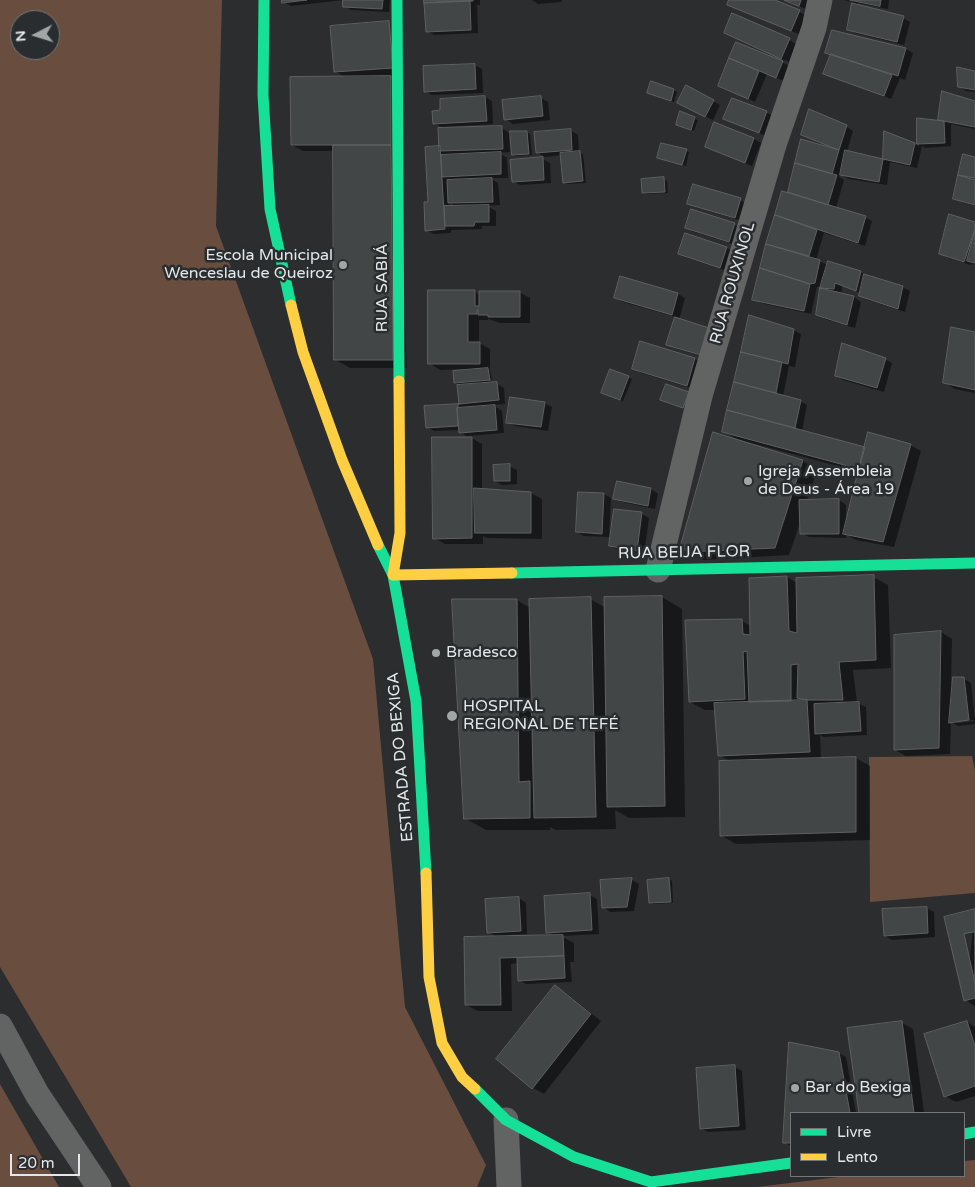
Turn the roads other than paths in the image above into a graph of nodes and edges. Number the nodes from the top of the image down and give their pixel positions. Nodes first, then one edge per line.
1 (264, 0) edge
2 (397, 0) edge
3 (820, 0) edge
4 (975, 563) edge
5 (658, 570) junction
6 (393, 575) junction
7 (0, 1026) edge
8 (506, 1120) junction
9 (790, 1164) edge
10 (647, 1185) edge
11 (99, 1187) edge
12 (508, 1187) edge

1 - 6 street, ESTRADA DO BEXIGA
2 - 6 street, RUA SABIÁ
3 - 5 street, RUA ROUXINOL
4 - 5 street, RUA BEIJA FLOR
5 - 6 street, RUA BEIJA FLOR
6 - 8 street, ESTRADA DO BEXIGA
7 - 11 street
8 - 10 street, ESTRADA DO BEXIGA
8 - 12 street
9 - 10 street, ESTRADA DO BEXIGA

